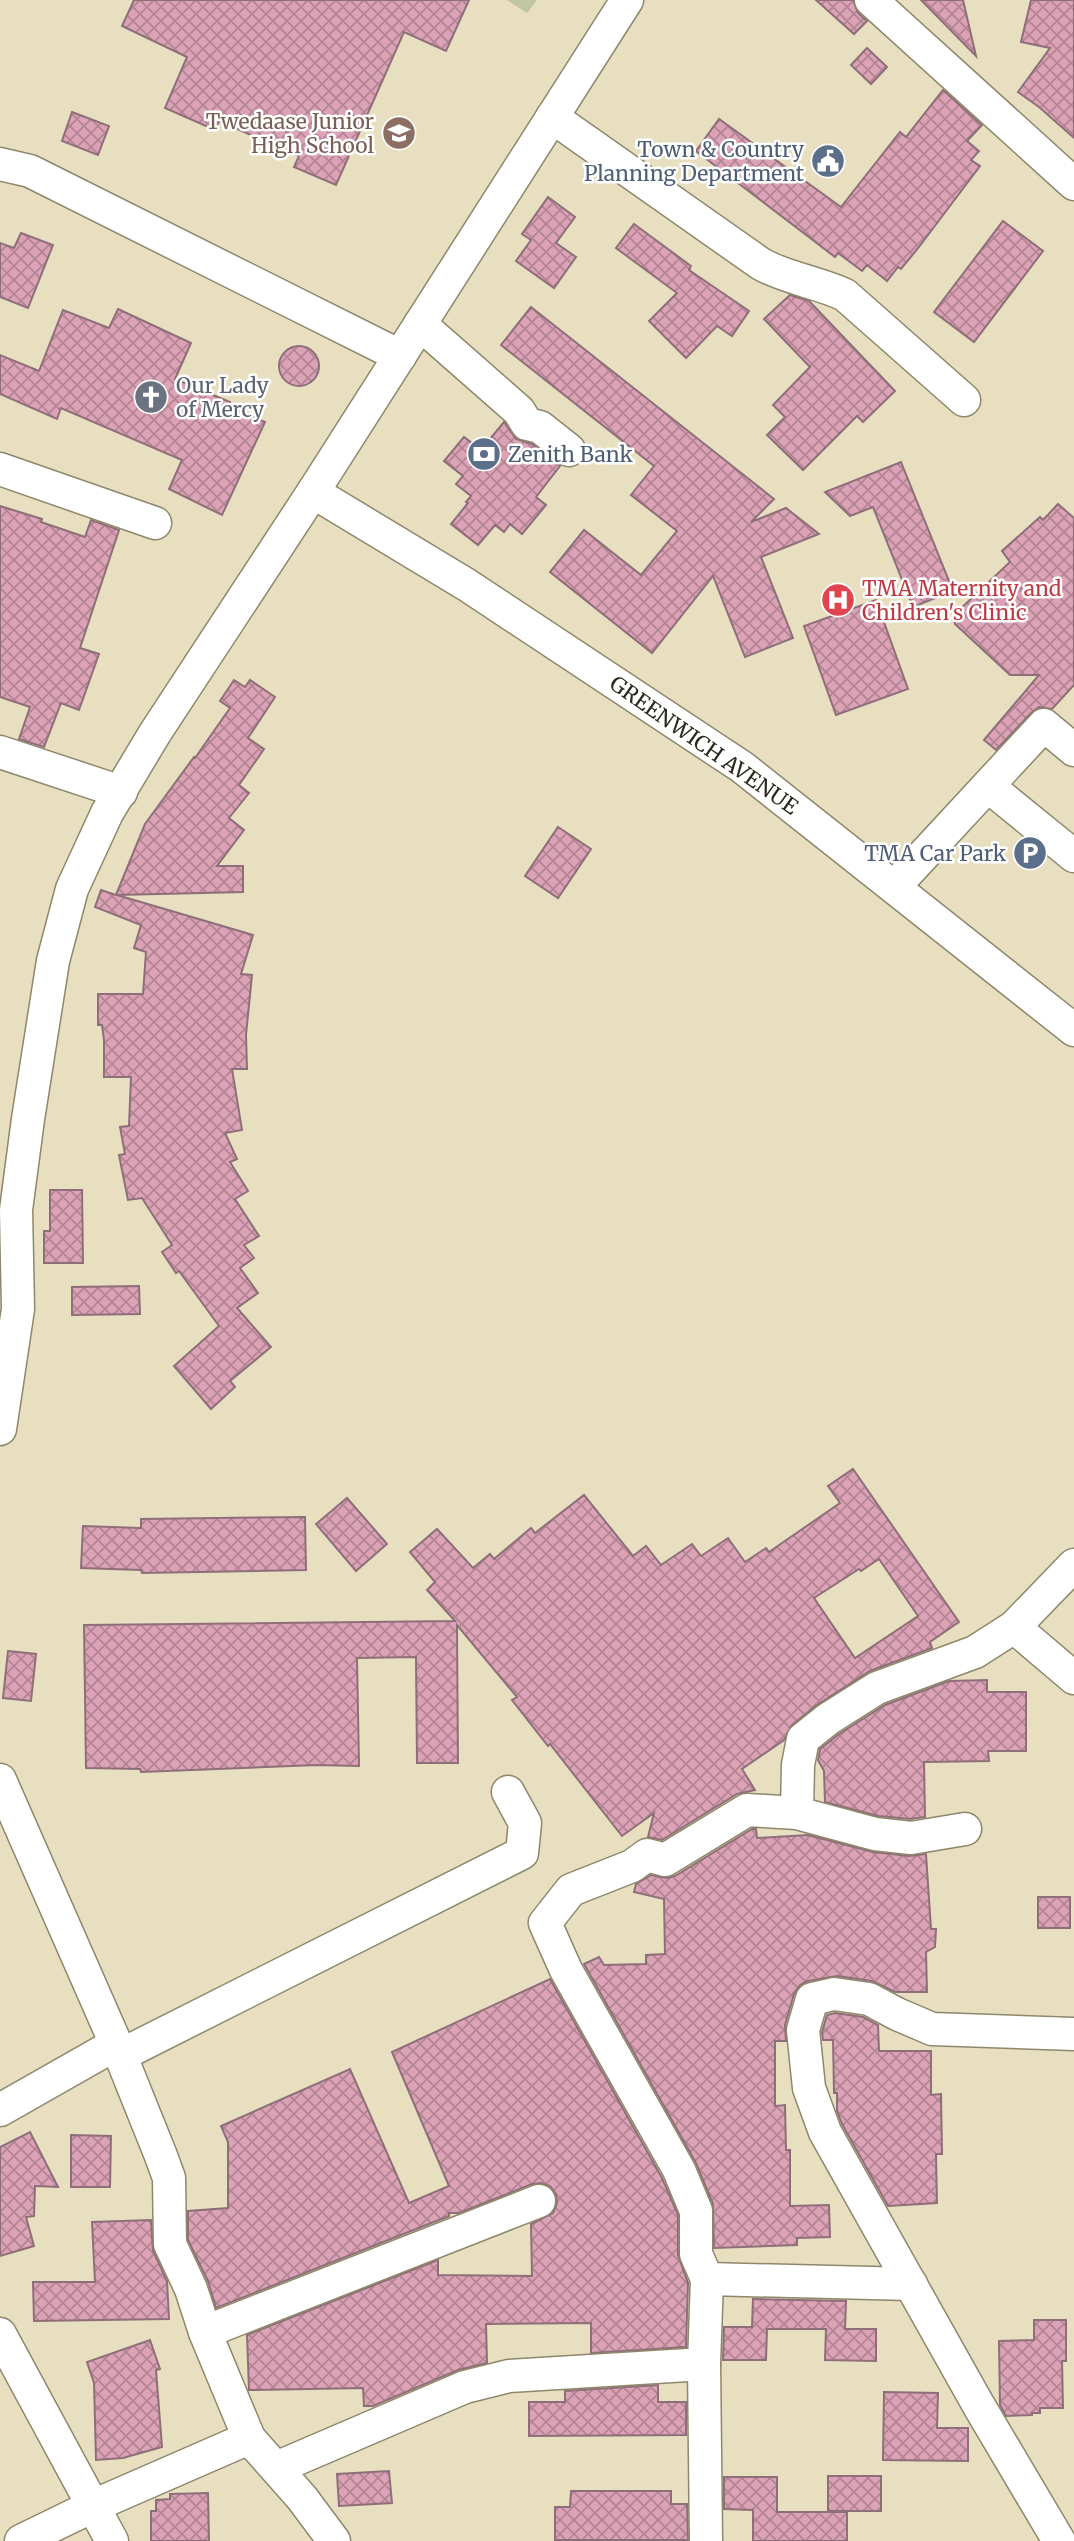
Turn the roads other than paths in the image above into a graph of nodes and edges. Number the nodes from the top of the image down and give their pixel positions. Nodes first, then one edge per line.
1 (627, 0) edge
2 (871, 0) edge
3 (552, 117) junction
4 (0, 164) edge
5 (1074, 184) edge
6 (420, 324) junction
7 (400, 356) junction
8 (964, 400) dead end
9 (569, 450) dead end
10 (0, 469) edge
11 (313, 492) junction
12 (155, 523) dead end
13 (1074, 750) edge
14 (0, 752) edge
15 (988, 786) junction
16 (121, 792) junction
17 (1074, 856) edge
18 (894, 887) junction
19 (1074, 1030) edge
20 (14, 1115) edge
21 (0, 1429) edge
22 (1074, 1565) edge
23 (1014, 1627) junction
24 (1074, 1678) edge
25 (0, 1780) edge
26 (508, 1792) dead end
27 (797, 1813) junction
28 (965, 1829) dead end
29 (1074, 2035) edge
30 (118, 2050) junction
31 (0, 2110) edge
32 (539, 2202) dead end
33 (707, 2279) junction
34 (911, 2284) junction
35 (205, 2332) junction
36 (0, 2333) edge
37 (704, 2364) junction
38 (249, 2438) junction
39 (276, 2468) junction
40 (93, 2506) junction
41 (21, 2541) edge
42 (113, 2541) edge
43 (334, 2541) edge
44 (706, 2541) edge
45 (1059, 2541) edge

1 - 3 street
2 - 5 street
3 - 6 street
3 - 8 street
4 - 7 street
6 - 7 street
6 - 9 street
7 - 11 street
10 - 12 street
11 - 16 street
11 - 18 street, GREENWICH AVENUE
13 - 15 street
14 - 16 street
15 - 17 street
15 - 18 street
16 - 20 street
18 - 19 street, GREENWICH AVENUE
20 - 21 street
22 - 23 street
23 - 24 street
23 - 27 street
25 - 30 street
26 - 30 street
27 - 28 street
27 - 33 street
29 - 34 street
30 - 31 street
30 - 35 street
32 - 35 street
33 - 34 street
33 - 37 street
34 - 45 street
35 - 38 street
36 - 40 street
37 - 39 street
37 - 44 street
38 - 39 street
38 - 40 street
39 - 43 street
40 - 41 street
40 - 42 street

